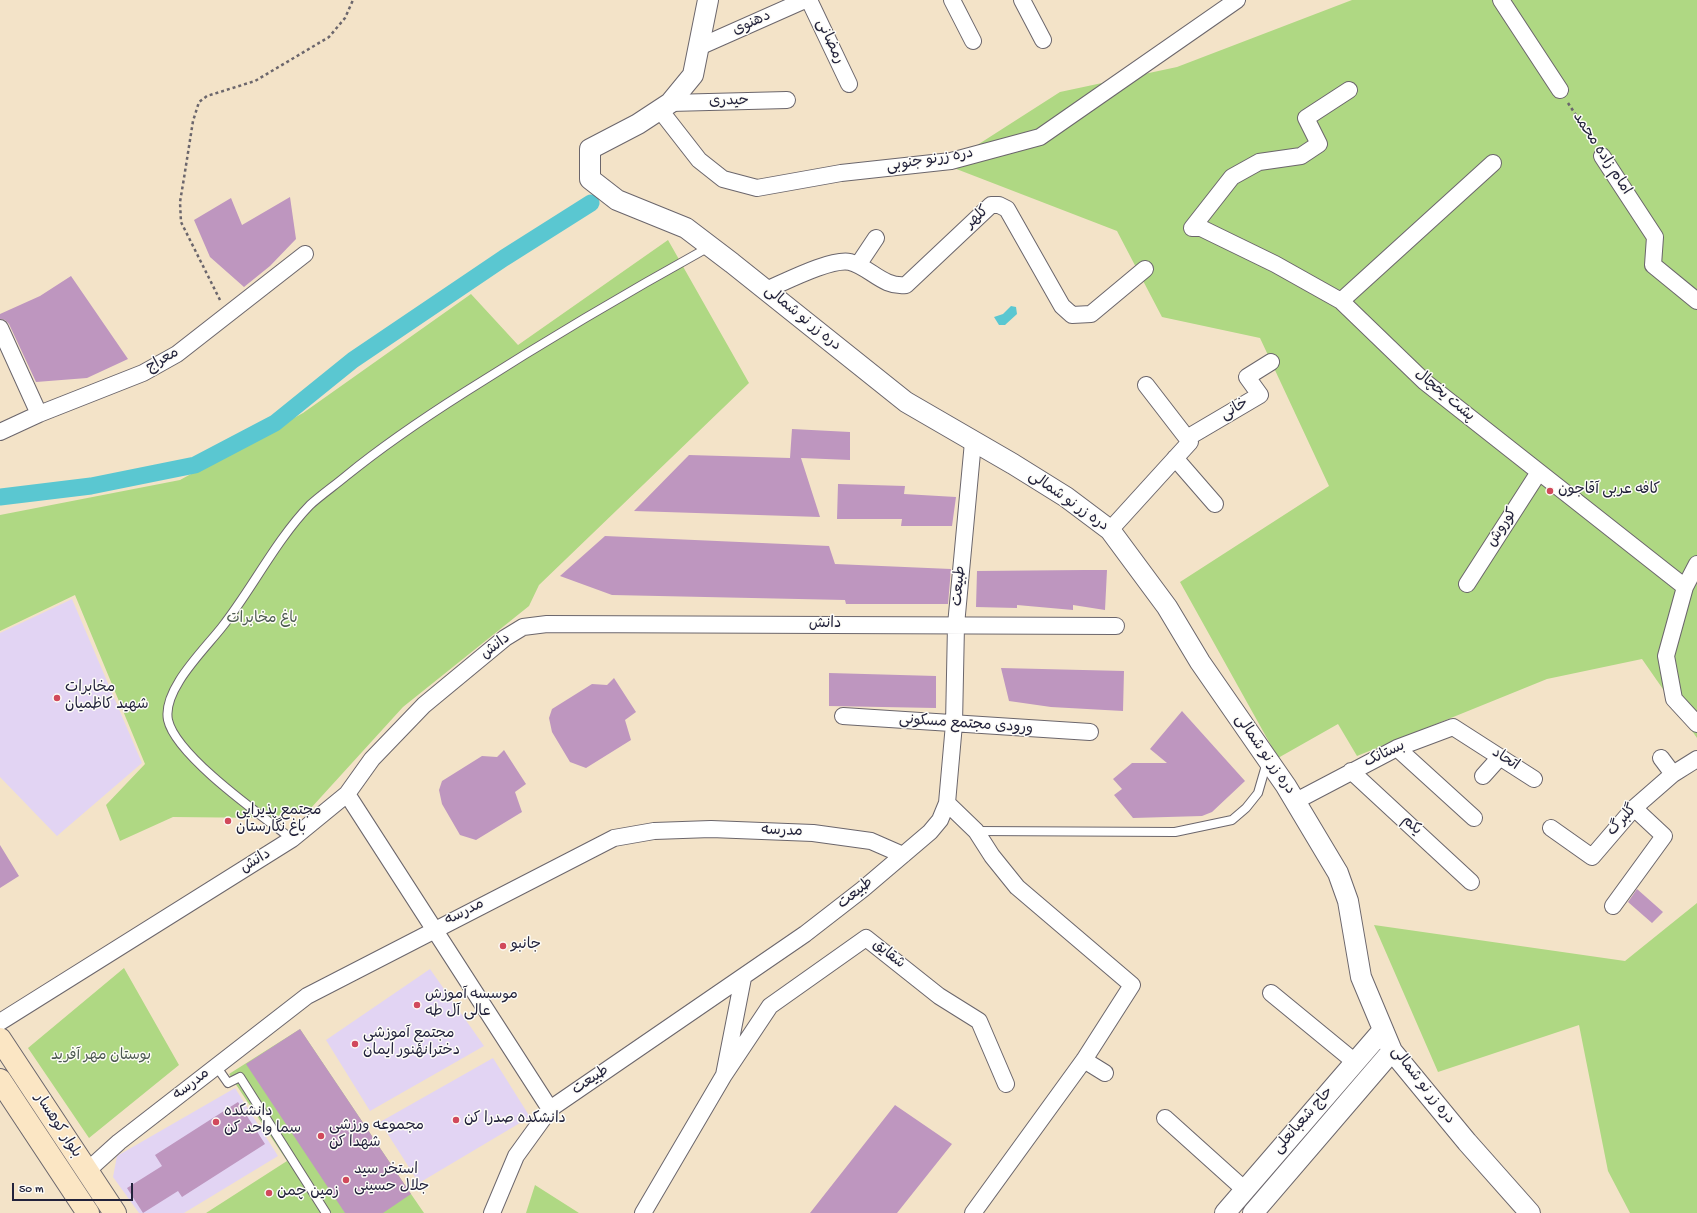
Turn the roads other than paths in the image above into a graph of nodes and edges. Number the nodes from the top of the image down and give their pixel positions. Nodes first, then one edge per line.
1 (708, 0) edge
2 (805, 0) edge
3 (809, 0) edge
4 (952, 0) edge
5 (1022, 0) edge
6 (1238, 0) edge
7 (1501, 0) edge
8 (1043, 40) dead end
9 (973, 41) dead end
10 (699, 47) junction
11 (849, 84) dead end
12 (1349, 90) dead end
13 (1560, 90) road end
14 (787, 100) dead end
15 (665, 106) junction
16 (1602, 156) road end
17 (1493, 163) dead end
18 (876, 238) dead end
19 (710, 246) junction
20 (305, 254) dead end
21 (858, 266) junction
22 (1145, 269) dead end
23 (766, 290) junction
24 (1341, 300) junction
25 (1697, 300) edge
26 (0, 328) edge
27 (1271, 362) dead end
28 (1146, 385) dead end
29 (39, 414) junction
30 (0, 432) edge
31 (1187, 438) junction
32 (973, 442) junction
33 (1175, 458) junction
34 (1539, 472) junction
35 (1215, 504) dead end
36 (1110, 530) junction
37 (1697, 564) edge
38 (1467, 584) dead end
39 (1685, 587) junction
40 (956, 625) junction
41 (1116, 626) dead end
42 (843, 716) dead end
43 (954, 724) junction
44 (1697, 724) edge
45 (1090, 732) dead end
46 (1476, 741) joint
47 (1396, 748) junction
48 (1500, 757) junction
49 (1661, 758) dead end
50 (1697, 759) edge
51 (1268, 760) junction
52 (1351, 771) junction
53 (1673, 774) junction
54 (1483, 776) dead end
55 (1534, 779) dead end
56 (347, 794) junction
57 (1296, 801) junction
58 (947, 803) junction
59 (1634, 808) junction
60 (1474, 818) dead end
61 (1551, 828) dead end
62 (976, 831) junction
63 (292, 839) junction
64 (903, 855) junction
65 (1471, 882) dead end
66 (1614, 906) dead end
67 (434, 929) junction
68 (742, 978) junction
69 (1271, 993) dead end
70 (0, 1022) edge
71 (1382, 1030) junction
72 (0, 1039) edge
73 (1392, 1051) junction
74 (1084, 1060) junction
75 (1355, 1062) junction
76 (216, 1066) junction
77 (1105, 1073) dead end
78 (724, 1075) junction
79 (0, 1080) edge
80 (1006, 1084) dead end
81 (550, 1109) junction
82 (1166, 1118) dead end
83 (87, 1171) junction
84 (1245, 1190) junction
85 (1262, 1210) edge
86 (88, 1213) edge
87 (116, 1213) edge
88 (326, 1213) edge
89 (492, 1213) edge
90 (643, 1213) edge
91 (972, 1213) edge
92 (1226, 1213) edge
93 (1530, 1213) edge

1 - 10 street, دره زر نو شمالی
2 - 10 street, دهنوی
3 - 11 street, رمضانی
4 - 9 street
5 - 8 street
6 - 15 street, دره زرنو جنوبی
7 - 13 street
10 - 15 street, دره زر نو شمالی
12 - 24 street, پشت یخچال
14 - 15 street, حیدری
15 - 19 street, دره زر نو شمالی
16 - 25 street, امام زاده محمد
17 - 24 street
18 - 21 street
19 - 23 street, دره زر نو شمالی
19 - 63 lane
20 - 29 street, معراج
21 - 22 street, کلهر
21 - 23 street, کلهر
23 - 32 street, دره زر نو شمالی
24 - 34 street, پشت یخچال
26 - 29 street
27 - 31 street, خانی
28 - 31 street
29 - 30 street, معراج
31 - 33 street
32 - 36 street, دره زر نو شمالی
32 - 40 street, طبیعت
33 - 35 street
33 - 36 street
34 - 38 street, کوروش
34 - 39 street, پشت یخچال
36 - 51 street, دره زر نو شمالی
37 - 39 street
39 - 44 street
40 - 41 street, دانش
40 - 43 street, طبیعت
40 - 56 street, دانش
42 - 43 street, ورودی مجتمع مسکونی
43 - 45 street, ورودی مجتمع مسکونی
43 - 58 street, طبیعت
46 - 47 street, بستانک
46 - 48 street, اتحاد
47 - 52 street, بستانک
47 - 60 street
48 - 54 street
48 - 55 street, اتحاد
49 - 53 street
50 - 53 street, گلبرگ
51 - 57 street, دره زر نو شمالی
51 - 62 lane
52 - 57 street, بستانک
52 - 65 street, یکم
53 - 59 street, گلبرگ
56 - 63 street, دانش
56 - 67 street
57 - 71 street, دره زر نو شمالی
58 - 62 street
58 - 64 street, طبیعت
59 - 61 street, گلبرگ
59 - 66 street
62 - 74 street
63 - 70 street, دانش
64 - 67 street, مدرسه
64 - 68 street, طبیعت
67 - 76 street, مدرسه
67 - 81 street
68 - 78 street, شقایق
68 - 81 street, طبیعت
69 - 75 street
71 - 73 street, دره زر نو شمالی
71 - 75 street, حاج شعبانعلی
72 - 83 main road, بلوار کوهسار
73 - 85 street, حاج شعبانعلی
73 - 93 street, دره زر نو شمالی
74 - 77 street
74 - 91 street
75 - 84 street, حاج شعبانعلی
76 - 83 street, مدرسه
76 - 88 lane
78 - 80 street, شقایق
78 - 90 street, شقایق
79 - 86 main road, بلوار کوهسار
81 - 89 street, طبیعت
82 - 84 street
83 - 87 main road, بلوار کوهسار
84 - 92 street, حاج شعبانعلی

